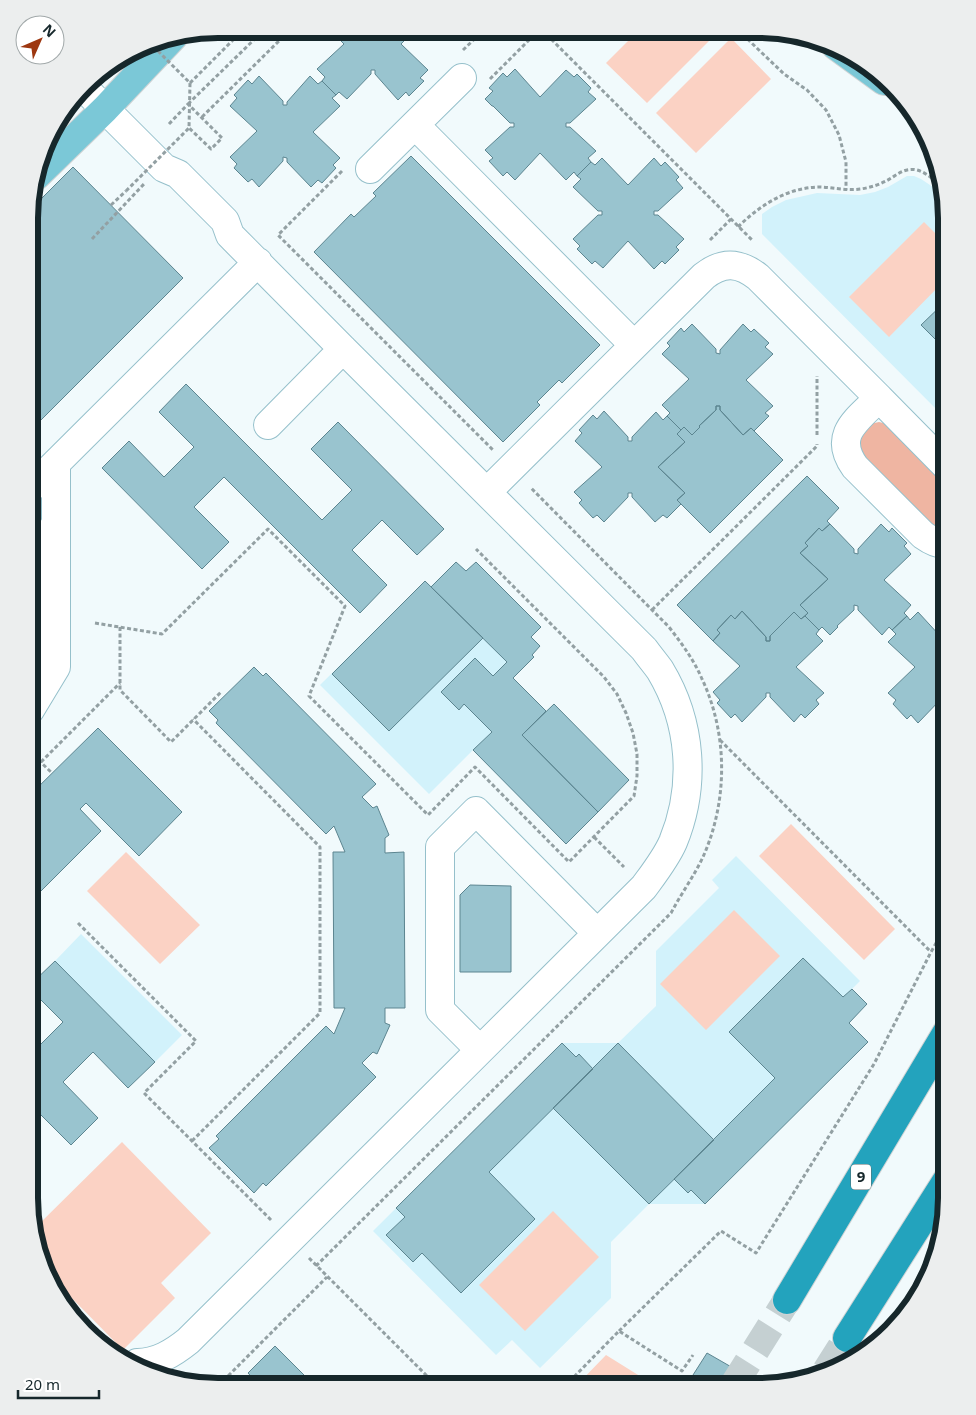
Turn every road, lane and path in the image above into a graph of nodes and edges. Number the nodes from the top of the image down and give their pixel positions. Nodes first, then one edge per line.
1 (235, 38) edge
2 (257, 38) edge
3 (282, 38) edge
4 (529, 38) edge
5 (548, 38) edge
6 (746, 38) edge
7 (165, 46) edge
8 (156, 49) edge
9 (473, 81) joint
10 (190, 83) junction
11 (88, 92) edge
12 (188, 104) junction
13 (105, 108) junction
14 (202, 117) junction
15 (169, 124) dead end
16 (415, 125) junction
17 (189, 128) junction
18 (45, 167) edge
19 (370, 169) dead end
20 (154, 176) junction
21 (934, 180) edge
22 (846, 190) junction
23 (111, 205) dead end
24 (731, 219) junction
25 (738, 227) junction
26 (92, 238) dead end
27 (703, 246) dead end
28 (759, 248) dead end
29 (258, 262) junction
30 (634, 345) junction
31 (343, 349) junction
32 (817, 376) dead end
33 (879, 398) junction
34 (268, 425) dead end
35 (64, 454) junction
36 (938, 458) edge
37 (38, 481) edge
38 (487, 492) junction
39 (938, 543) edge
40 (476, 549) dead end
41 (652, 610) dead end
42 (96, 623) dead end
43 (120, 627) junction
44 (120, 683) junction
45 (221, 692) dead end
46 (38, 697) edge
47 (193, 719) junction
48 (720, 740) dead end
49 (38, 759) edge
50 (41, 762) junction
51 (52, 773) dead end
52 (670, 913) dead end
53 (78, 923) dead end
54 (597, 933) junction
55 (938, 940) edge
56 (931, 952) junction
57 (938, 1047) edge
58 (480, 1050) junction
59 (192, 1141) junction
60 (938, 1194) edge
61 (290, 1239) junction
62 (316, 1266) junction
63 (328, 1277) junction
64 (787, 1300) tunnel mouth
65 (619, 1332) junction
66 (847, 1338) tunnel mouth
67 (693, 1355) dead end
68 (144, 1362) edge
69 (226, 1378) edge
70 (429, 1378) edge
71 (572, 1378) edge

1 - 10 path
2 - 12 path
3 - 14 path
4 - 9 path
5 - 24 path
6 - 22 path
7 - 13 main road
8 - 10 path, bridge
9 - 16 street
10 - 17 path, bridge
11 - 13 street
12 - 14 path
12 - 15 path
13 - 18 main road
13 - 20 street
14 - 17 path
16 - 19 street
16 - 30 street
17 - 23 path, bridge
20 - 26 path
20 - 29 street
21 - 22 path
22 - 25 path
24 - 25 path
24 - 27 path
25 - 28 path
29 - 31 street
29 - 35 street
30 - 33 street
30 - 38 street
31 - 34 street
31 - 38 street
32 - 41 path
33 - 36 street
33 - 39 street
35 - 37 street
35 - 46 street
38 - 54 street
40 - 43 path
42 - 43 path
43 - 44 path
44 - 47 path
44 - 50 path
45 - 47 path
47 - 59 path
48 - 56 path
49 - 50 path
50 - 51 path
52 - 62 path
53 - 59 path
54 - 58 street
54 - 58 street
55 - 56 path
56 - 65 path
57 - 64 highway, 9
58 - 61 street
59 - 61 path
60 - 66 highway
61 - 62 path
61 - 68 street
62 - 63 path
63 - 69 path
63 - 70 path
65 - 67 path
65 - 71 path

